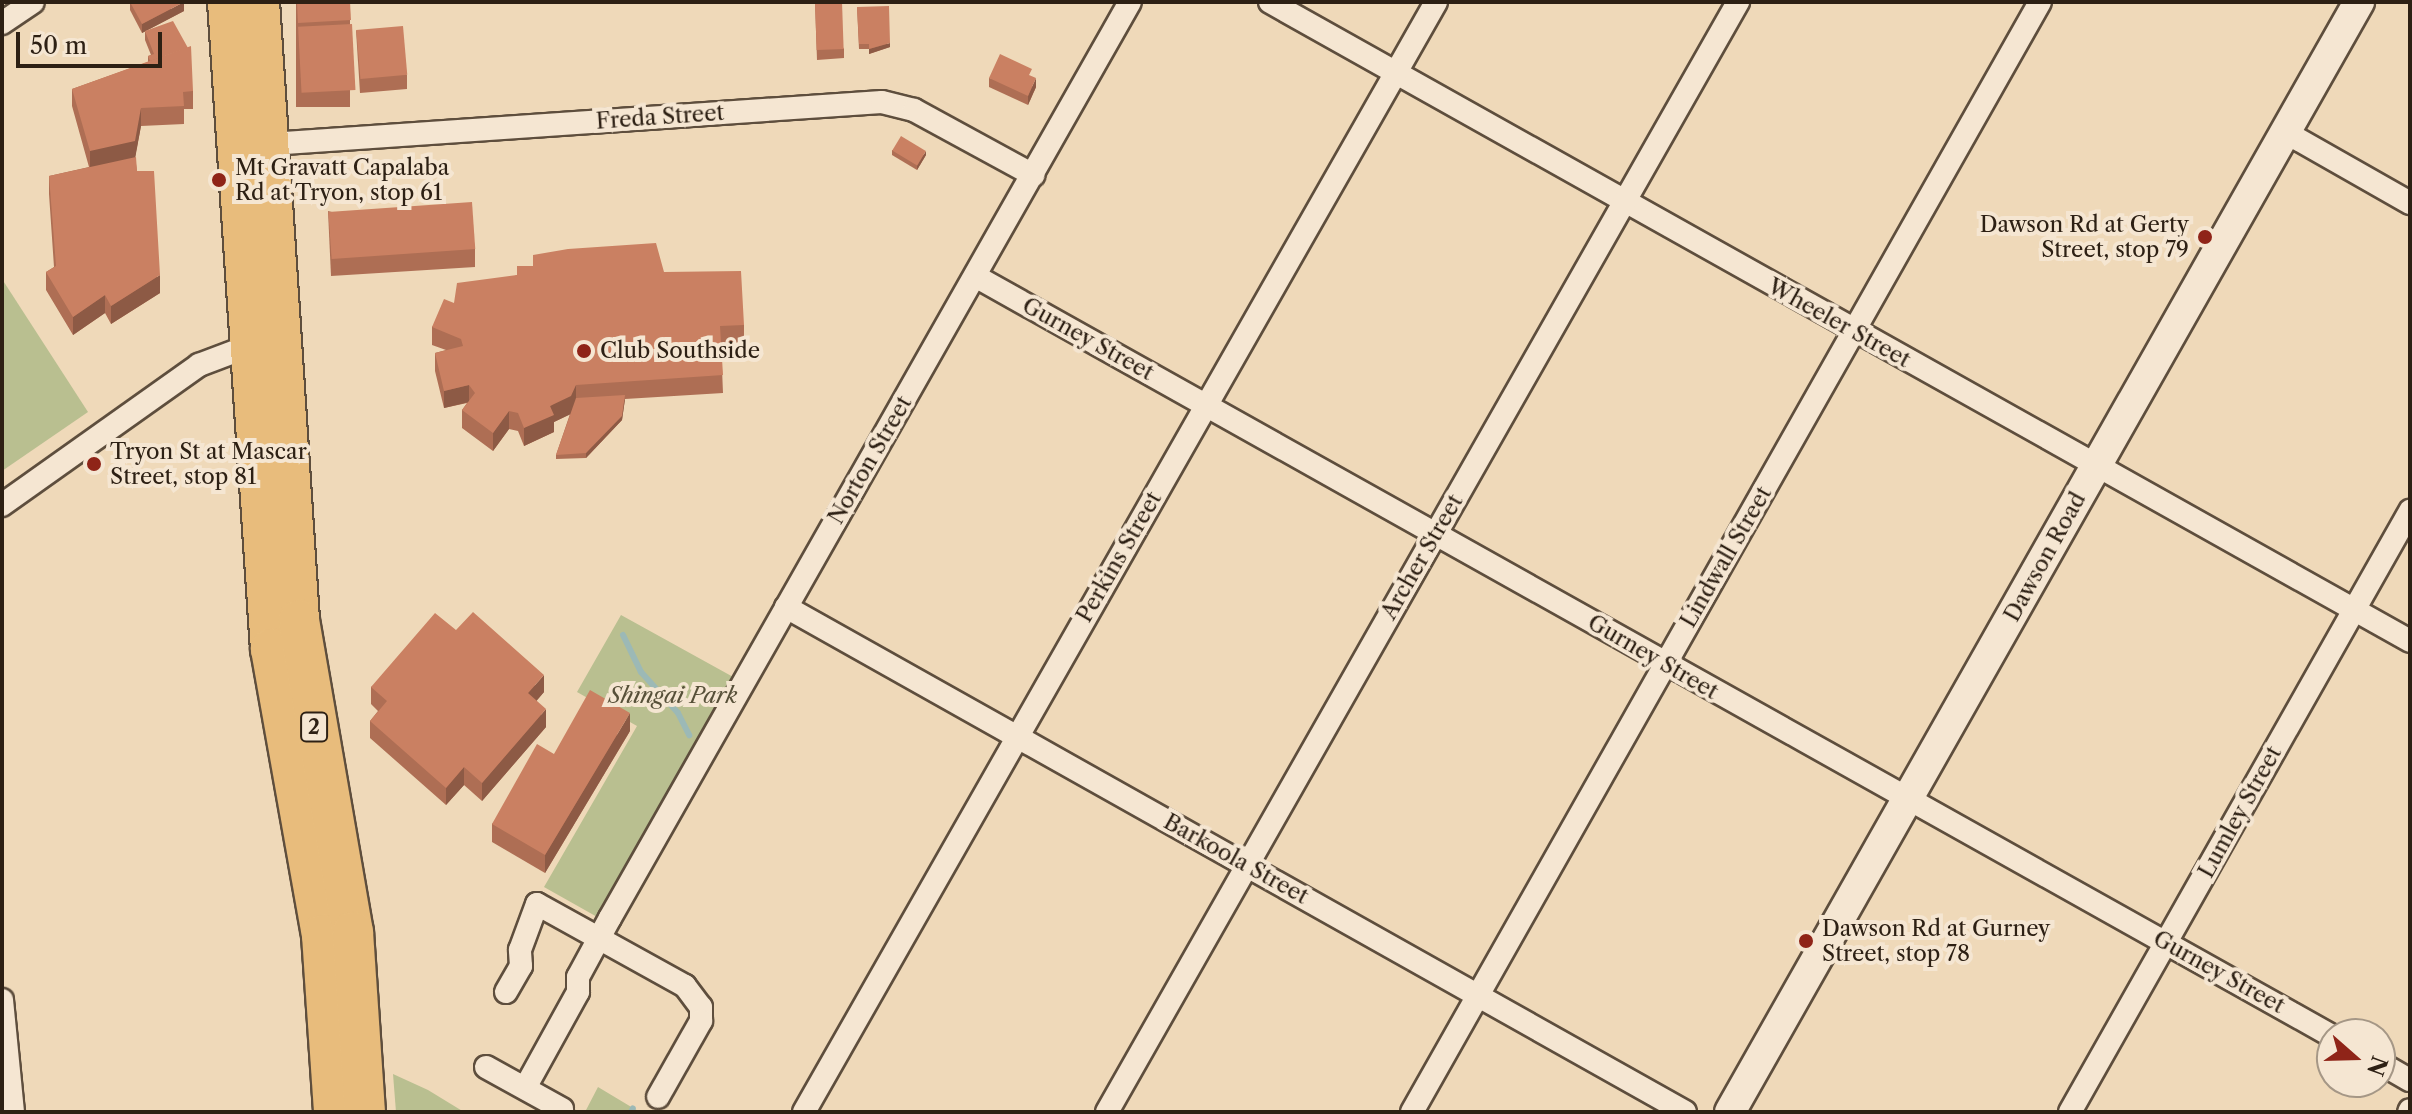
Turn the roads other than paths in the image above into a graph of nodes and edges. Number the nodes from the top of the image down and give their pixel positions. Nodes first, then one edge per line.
1 (33, 2) edge
2 (228, 2) edge
3 (259, 2) edge
4 (1130, 2) edge
5 (1270, 2) edge
6 (1436, 2) edge
7 (1738, 2) edge
8 (2040, 2) edge
9 (2359, 2) edge
10 (2, 23) edge
11 (1396, 73) junction
12 (2285, 132) junction
13 (270, 144) junction
14 (1033, 175) junction
15 (1623, 200) junction
16 (2410, 203) edge
17 (975, 276) junction
18 (1854, 332) junction
19 (265, 341) junction
20 (1206, 404) junction
21 (2096, 466) junction
22 (2, 505) edge
23 (2410, 511) edge
24 (1436, 533) junction
25 (786, 607) junction
26 (2354, 609) junction
27 (2410, 641) edge
28 (1665, 665) junction
29 (1017, 736) junction
30 (1909, 799) junction
31 (1247, 865) junction
32 (598, 939) junction
33 (2166, 943) junction
34 (506, 992) dead end
35 (1478, 996) junction
36 (2, 1000) edge
37 (2316, 1027) edge
38 (486, 1067) dead end
39 (525, 1088) junction
40 (658, 1097) dead end
41 (562, 1109) dead end
42 (13, 1112) edge
43 (334, 1112) edge
44 (365, 1112) edge
45 (804, 1112) edge
46 (1107, 1112) edge
47 (1412, 1112) edge
48 (1685, 1112) edge
49 (1730, 1112) edge
50 (2070, 1112) edge

1 - 10 street
2 - 19 highway, 2
3 - 13 highway, 2
4 - 14 street, Norton Street
5 - 11 street, Wheeler Street
6 - 11 street, Perkins Street
7 - 15 street, Archer Street
8 - 18 street, Lindwall Street
9 - 12 main road, Dawson Road
11 - 15 street, Wheeler Street
11 - 20 street, Perkins Street
12 - 16 street
12 - 21 main road, Dawson Road
13 - 14 street, Freda Street
13 - 19 highway, 2
14 - 17 street, Norton Street
15 - 18 street, Wheeler Street
15 - 24 street, Archer Street
17 - 20 street, Gurney Street
17 - 25 street, Norton Street
18 - 21 street, Wheeler Street
18 - 28 street, Lindwall Street
19 - 22 street
19 - 43 highway, 2
19 - 44 highway, 2
20 - 24 street, Gurney Street
20 - 29 street, Perkins Street
21 - 26 street, Wheeler Street
21 - 30 main road, Dawson Road
23 - 26 street, Lumley Street
24 - 28 street, Gurney Street
24 - 31 street, Archer Street
25 - 29 street, Barkoola Street
25 - 32 street, Norton Street
26 - 27 street, Wheeler Street
26 - 33 street, Lumley Street
28 - 30 street, Gurney Street
28 - 35 street, Lindwall Street
29 - 31 street, Barkoola Street
29 - 45 street, Perkins Street
30 - 33 street, Gurney Street
30 - 49 main road, Dawson Road
31 - 35 street, Barkoola Street
31 - 46 street, Archer Street
32 - 34 street
32 - 39 street, Norton Street
32 - 40 street
33 - 37 street, Gurney Street
33 - 50 street, Lumley Street
35 - 47 street, Lindwall Street
35 - 48 street, Barkoola Street
36 - 42 street
38 - 39 street
39 - 41 street

